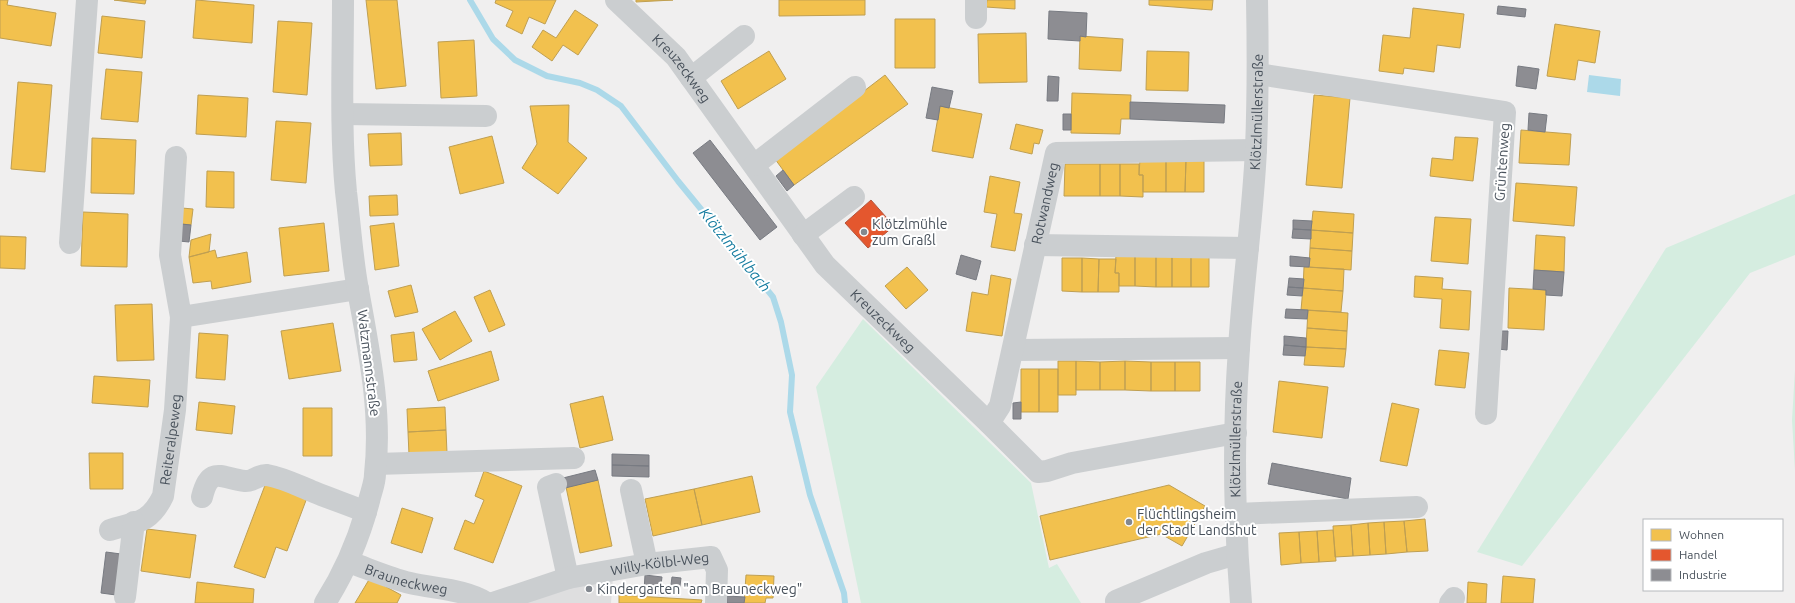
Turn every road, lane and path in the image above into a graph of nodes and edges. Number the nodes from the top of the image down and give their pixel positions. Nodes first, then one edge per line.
1 (87, 0) edge
2 (343, 0) edge
3 (616, 0) edge
4 (1257, 0) edge
5 (744, 36) dead end
6 (1258, 74) junction
7 (691, 78) junction
8 (855, 87) dead end
9 (343, 114) junction
10 (486, 116) dead end
11 (1256, 150) junction
12 (176, 157) dead end
13 (754, 165) junction
14 (854, 197) dead end
15 (803, 235) junction
16 (70, 243) dead end
17 (1036, 245) junction
18 (1248, 248) junction
19 (358, 289) junction
20 (181, 317) junction
21 (1239, 348) junction
22 (1014, 350) junction
23 (1486, 414) dead end
24 (989, 423) junction
25 (1236, 433) junction
26 (574, 458) dead end
27 (376, 464) junction
28 (556, 484) dead end
29 (631, 490) dead end
30 (202, 497) dead end
31 (1417, 507) dead end
32 (366, 512) junction
33 (1236, 514) junction
34 (134, 522) junction
35 (110, 530) dead end
36 (1237, 554) junction
37 (348, 562) junction
38 (647, 564) junction
39 (568, 578) junction
40 (126, 596) dead end
41 (1116, 601) dead end
42 (325, 603) edge
43 (487, 603) edge
44 (493, 603) edge
45 (716, 603) edge
46 (1241, 603) edge

1 - 16 street
2 - 9 street, Watzmannstraße
3 - 7 street, Kreuzeckweg
4 - 6 street, Klötzlmüllerstraße
5 - 7 street
6 - 11 street, Klötzlmüllerstraße
6 - 23 street, Grüntenweg
7 - 13 street, Kreuzeckweg
8 - 13 street
9 - 10 street
9 - 19 street, Watzmannstraße
11 - 17 street, Rotwandweg
11 - 18 street, Klötzlmüllerstraße
12 - 20 street, Reiteralpeweg
13 - 15 street, Kreuzeckweg
14 - 15 street
15 - 24 street, Kreuzeckweg
17 - 18 street
17 - 22 street, Rotwandweg
18 - 21 street, Klötzlmüllerstraße
19 - 20 street
19 - 27 street, Watzmannstraße
20 - 34 street, Reiteralpeweg
21 - 22 street
21 - 25 street, Klötzlmüllerstraße
22 - 24 street, Rotwandweg
24 - 25 street, Kreuzeckweg
25 - 33 street, Klötzlmüllerstraße
26 - 27 street
27 - 32 street, Watzmannstraße
28 - 39 street
29 - 38 street
30 - 32 street
31 - 33 street
32 - 37 street, Watzmannstraße
33 - 36 street, Klötzlmüllerstraße
34 - 35 street, Reiteralpeweg
34 - 40 street
36 - 41 street
36 - 46 street, Klötzlmüllerstraße
37 - 42 street, Watzmannstraße
37 - 43 street, Brauneckweg
38 - 39 street, Willy-Kölbl-Weg
38 - 45 street, Willy-Kölbl-Weg
39 - 44 street, Willy-Kölbl-Weg

